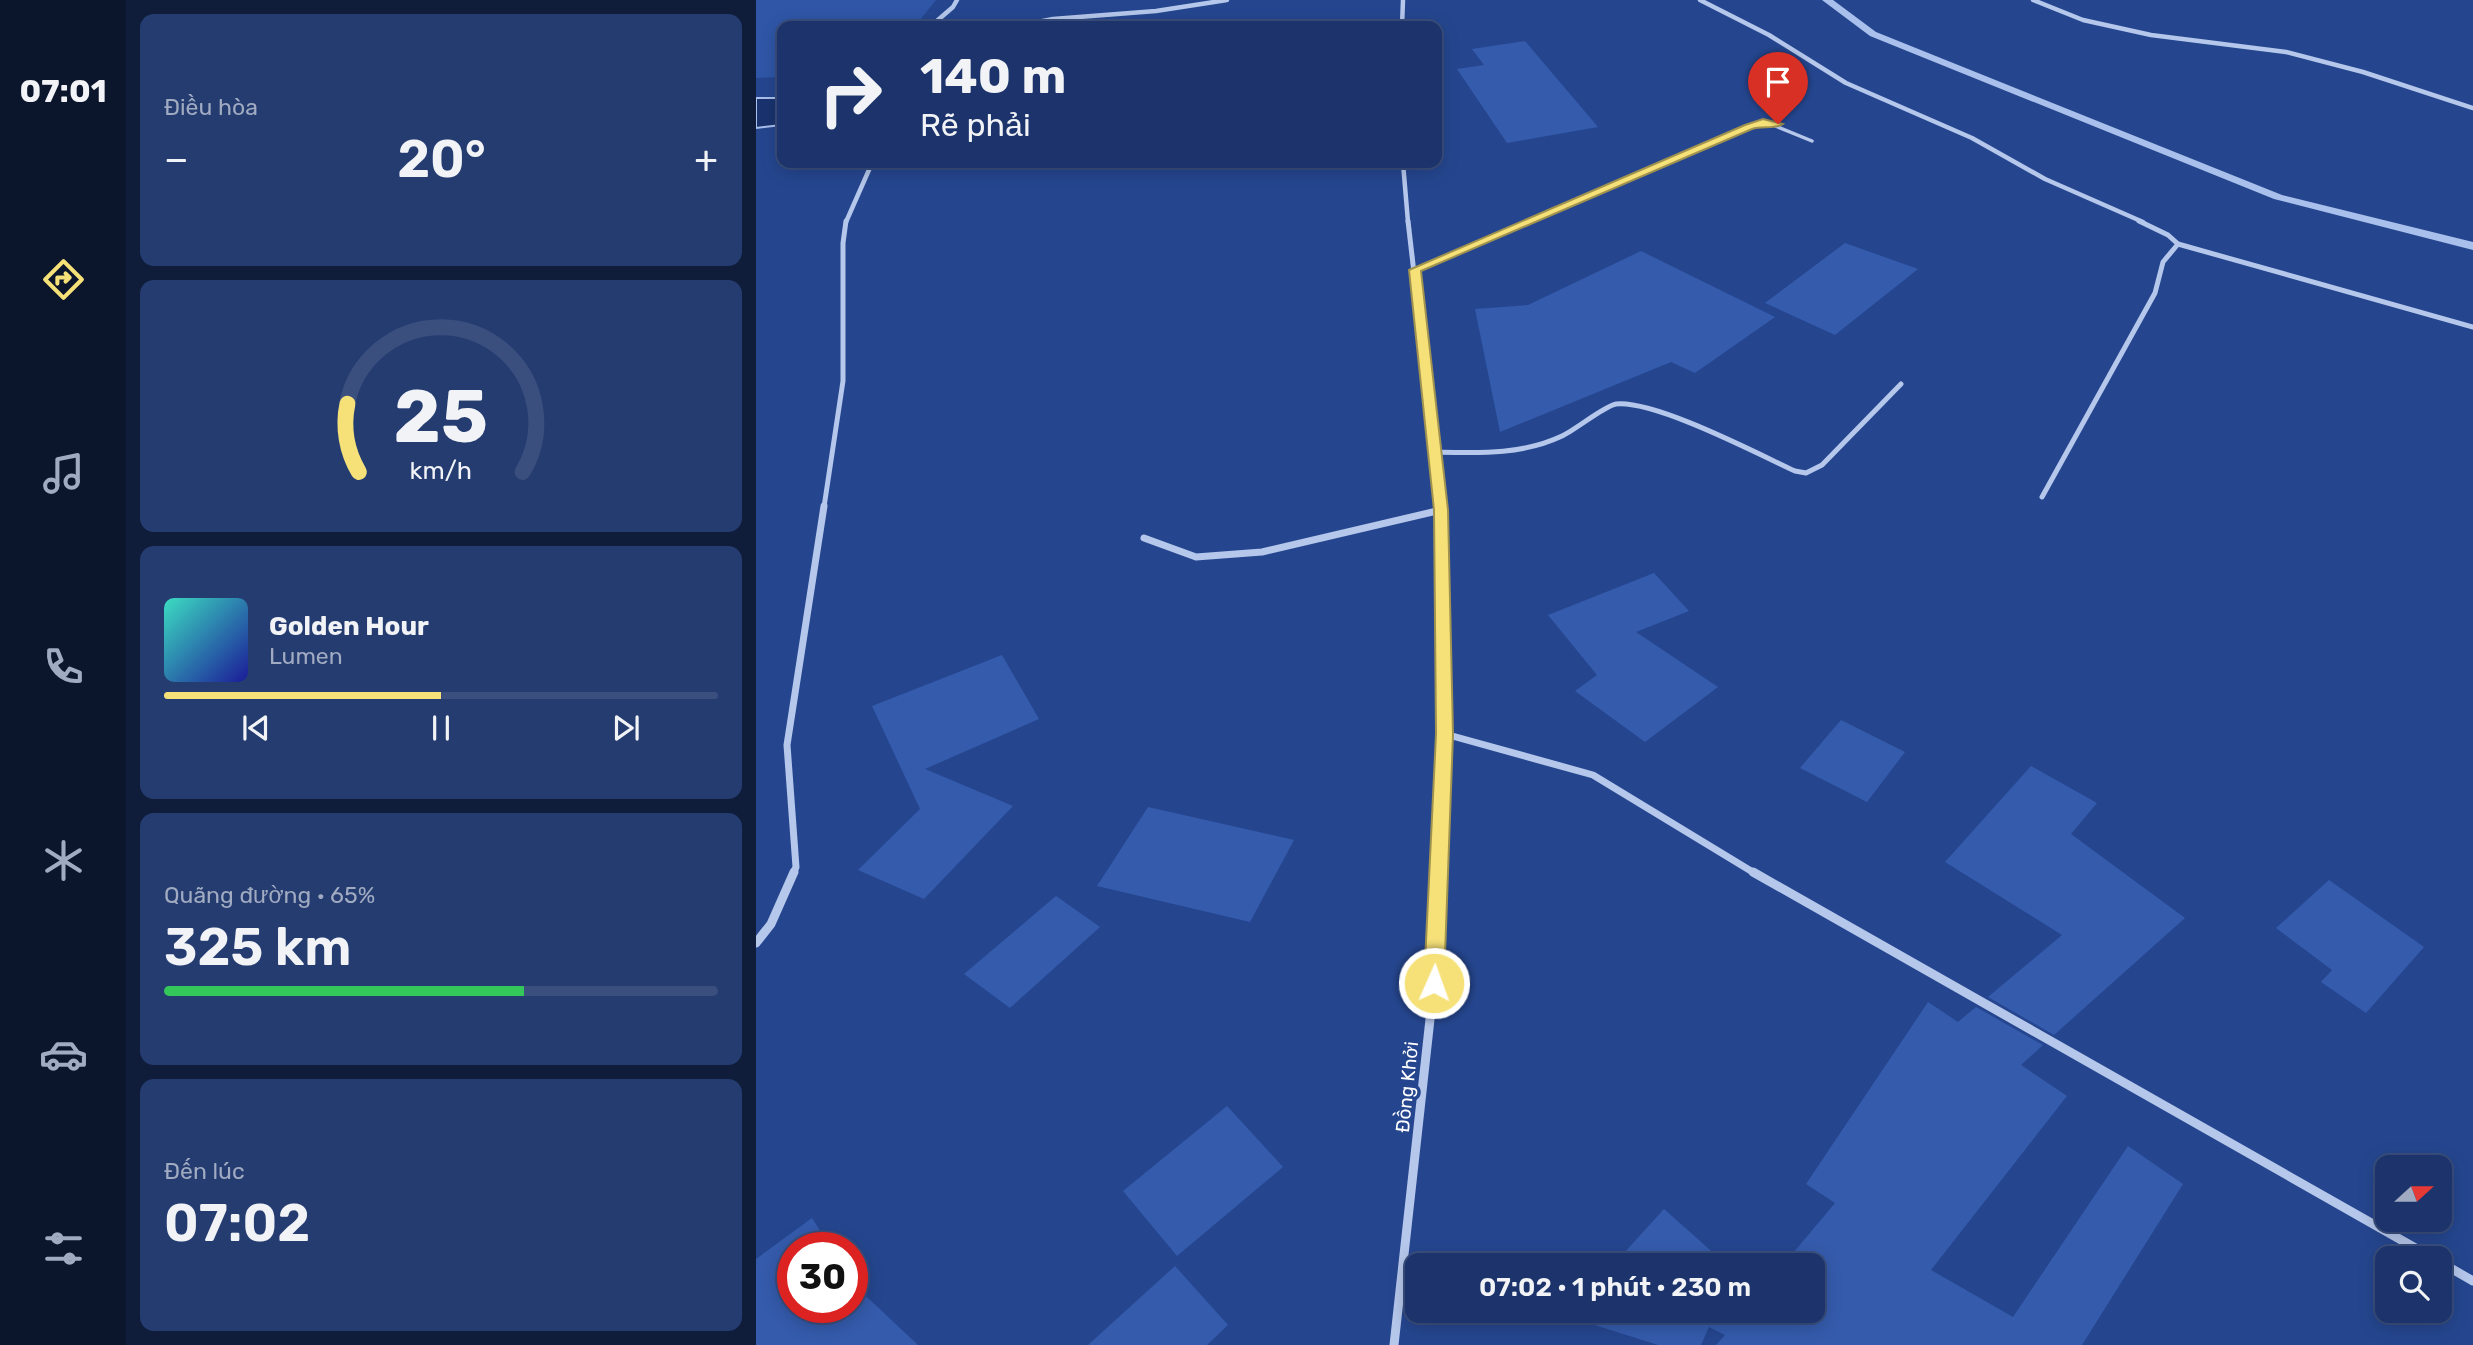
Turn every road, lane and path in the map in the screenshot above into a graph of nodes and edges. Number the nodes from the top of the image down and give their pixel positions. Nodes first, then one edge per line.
1 (957, 0) edge
2 (1227, 0) edge
3 (1404, 0) edge
4 (1700, 0) edge
5 (2033, 0) edge
6 (937, 21) edge
7 (1043, 21) edge
8 (1402, 21) edge
9 (2473, 108) edge
10 (1812, 141) dead end
11 (870, 168) edge
12 (1403, 168) edge
13 (2178, 243) junction
14 (1415, 270) junction
15 (2473, 327) edge
16 (1900, 384) dead end
17 (1436, 452) junction
18 (2042, 497) dead end
19 (1441, 510) junction
20 (1144, 538) dead end
21 (1444, 734) junction
22 (756, 943) edge
23 (2412, 1246) edge
24 (2452, 1269) edge
25 (2473, 1281) edge
26 (1394, 1345) edge

1 - 6 street
2 - 7 street
3 - 8 street
4 - 13 street
5 - 9 street
10 - 14 lane
11 - 22 street
12 - 14 street, Đồng Khởi
13 - 15 street
13 - 18 street
14 - 17 street, Đồng Khởi
16 - 17 street
17 - 19 street, Đồng Khởi
19 - 20 street
19 - 21 street, Đồng Khởi
21 - 23 street
21 - 26 street, Đồng Khởi
24 - 25 street

